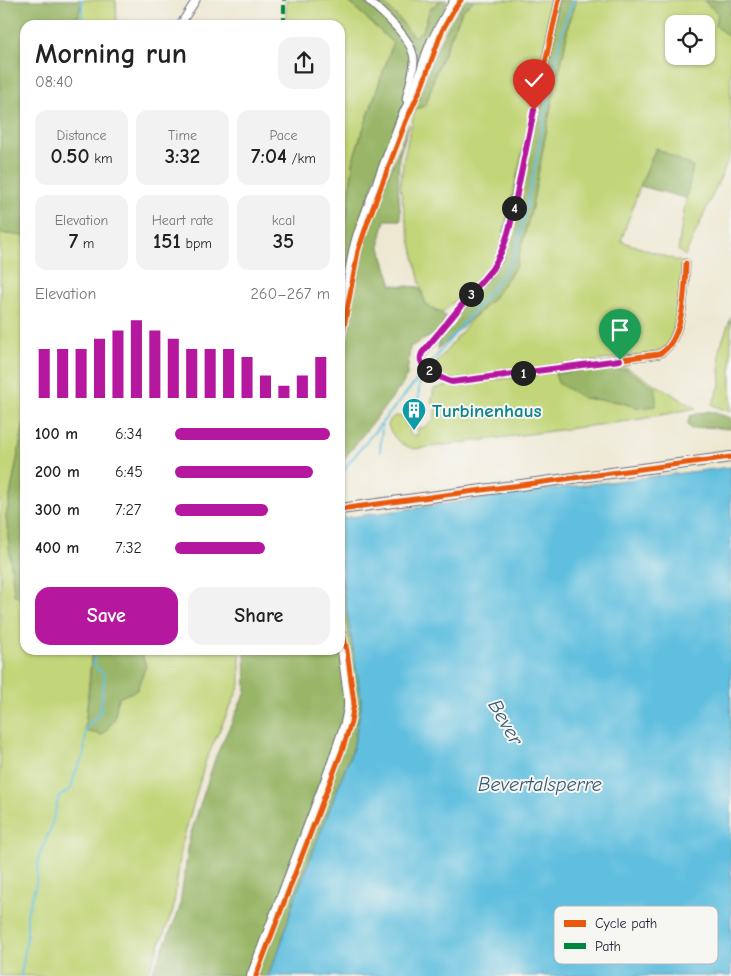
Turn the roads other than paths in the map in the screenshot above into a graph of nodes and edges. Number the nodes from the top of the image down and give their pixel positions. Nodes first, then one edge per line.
1 (196, 0) edge
2 (368, 0) edge
3 (456, 0) edge
4 (559, 0) edge
5 (183, 20) edge
6 (409, 103) junction
7 (686, 263) dead end
8 (345, 300) edge
9 (731, 457) edge
10 (345, 508) edge
11 (344, 655) edge
12 (252, 976) edge

1 - 5 street
2 - 6 street
3 - 6 street
4 - 7 street
6 - 8 street
9 - 10 street
11 - 12 street

